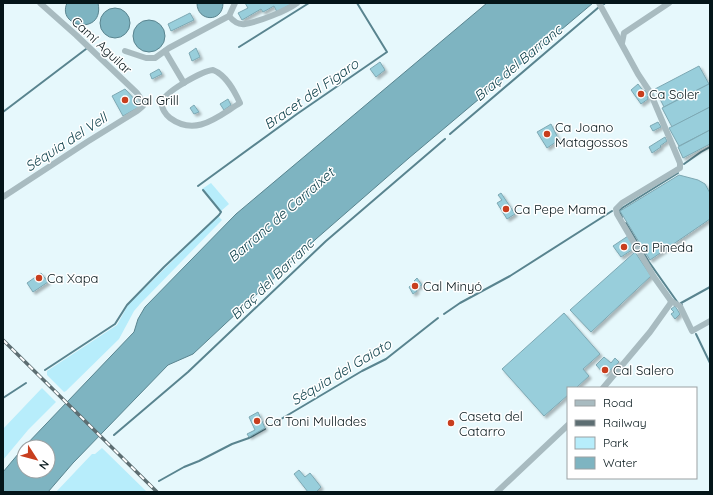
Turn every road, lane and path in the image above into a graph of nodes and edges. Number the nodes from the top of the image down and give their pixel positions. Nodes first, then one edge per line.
1 (40, 3) edge
2 (235, 3) edge
3 (297, 3) edge
4 (599, 3) edge
5 (669, 3) edge
6 (229, 16) junction
7 (624, 33) junction
8 (617, 34) junction
9 (622, 43) junction
10 (165, 50) junction
11 (124, 51) dead end
12 (184, 83) junction
13 (3, 197) edge
14 (671, 301) junction
15 (710, 321) edge
16 (604, 387) edge
17 (567, 426) edge
18 (497, 492) edge

1 - 13 street, Camí Aguilar
2 - 6 street
3 - 6 street
4 - 8 street
5 - 7 street
6 - 10 street
7 - 8 street
7 - 9 street
8 - 9 street
9 - 14 street
10 - 11 street
10 - 12 street
12 - 12 street
14 - 15 street
14 - 16 street
17 - 18 street

